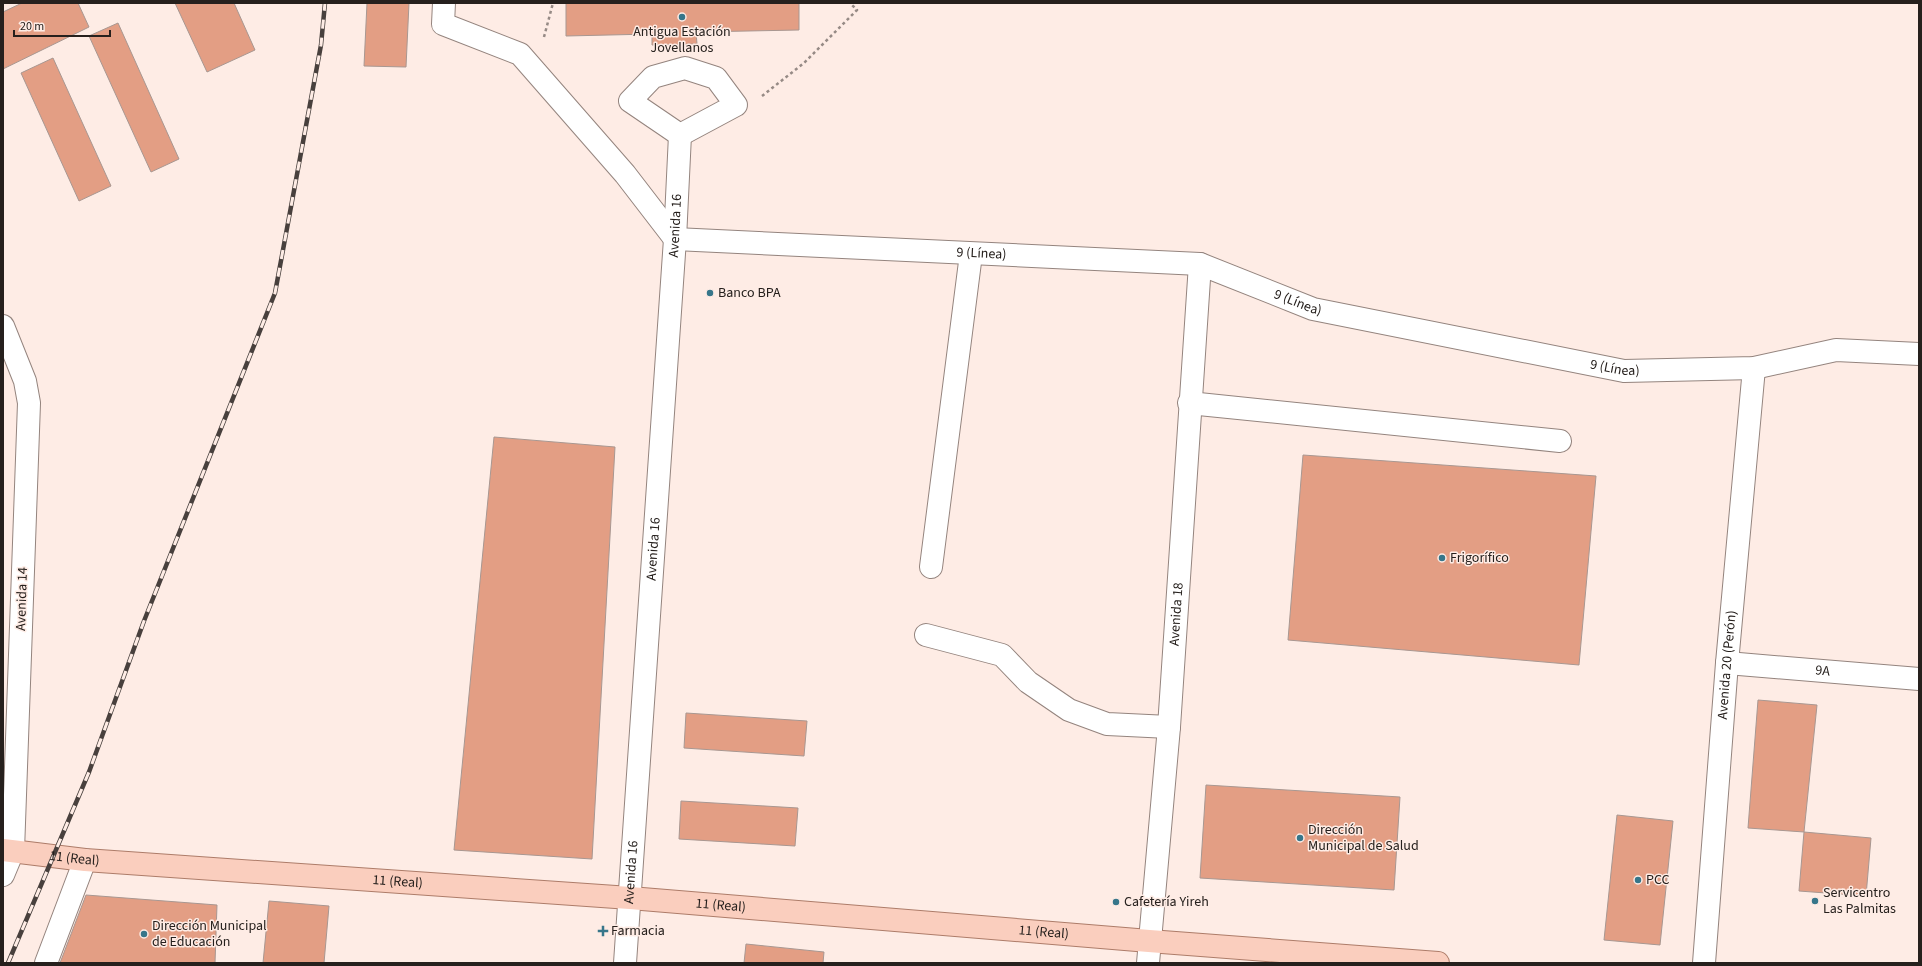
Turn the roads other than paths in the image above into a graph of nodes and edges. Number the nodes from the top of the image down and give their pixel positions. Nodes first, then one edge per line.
1 (444, 3) edge
2 (680, 136) junction
3 (675, 239) junction
4 (971, 254) junction
5 (1200, 264) junction
6 (3, 326) edge
7 (1919, 354) edge
8 (1754, 368) junction
9 (1189, 403) junction
10 (1560, 441) dead end
11 (931, 567) dead end
12 (926, 635) dead end
13 (1727, 663) junction
14 (1919, 679) edge
15 (1169, 727) junction
16 (8, 850) edge
17 (85, 860) junction
18 (3, 875) edge
19 (630, 898) junction
20 (1149, 941) junction
21 (46, 963) edge
22 (625, 963) edge
23 (1148, 963) edge
24 (1438, 963) edge
25 (1704, 963) edge

1 - 3 street
2 - 2 street
2 - 3 street, Avenida 16
3 - 4 street, 9 (Línea)
3 - 19 street, Avenida 16
4 - 5 street, 9 (Línea)
4 - 11 street
5 - 8 street, 9 (Línea)
5 - 9 street, Avenida 18
6 - 16 street, Avenida 14
7 - 8 street, 9 (Línea)
8 - 13 street, Avenida 20 (Perón)
9 - 10 street
9 - 15 street, Avenida 18
12 - 15 street
13 - 14 street, 9A
13 - 25 street, Avenida 20 (Perón)
15 - 20 street, Avenida 18
16 - 17 main road, 11 (Real)
16 - 18 street, Avenida 14
17 - 19 main road, 11 (Real)
17 - 21 street
19 - 20 main road, 11 (Real)
19 - 22 street, Avenida 16
20 - 23 street, Avenida 18
20 - 24 main road, 11 (Real)

